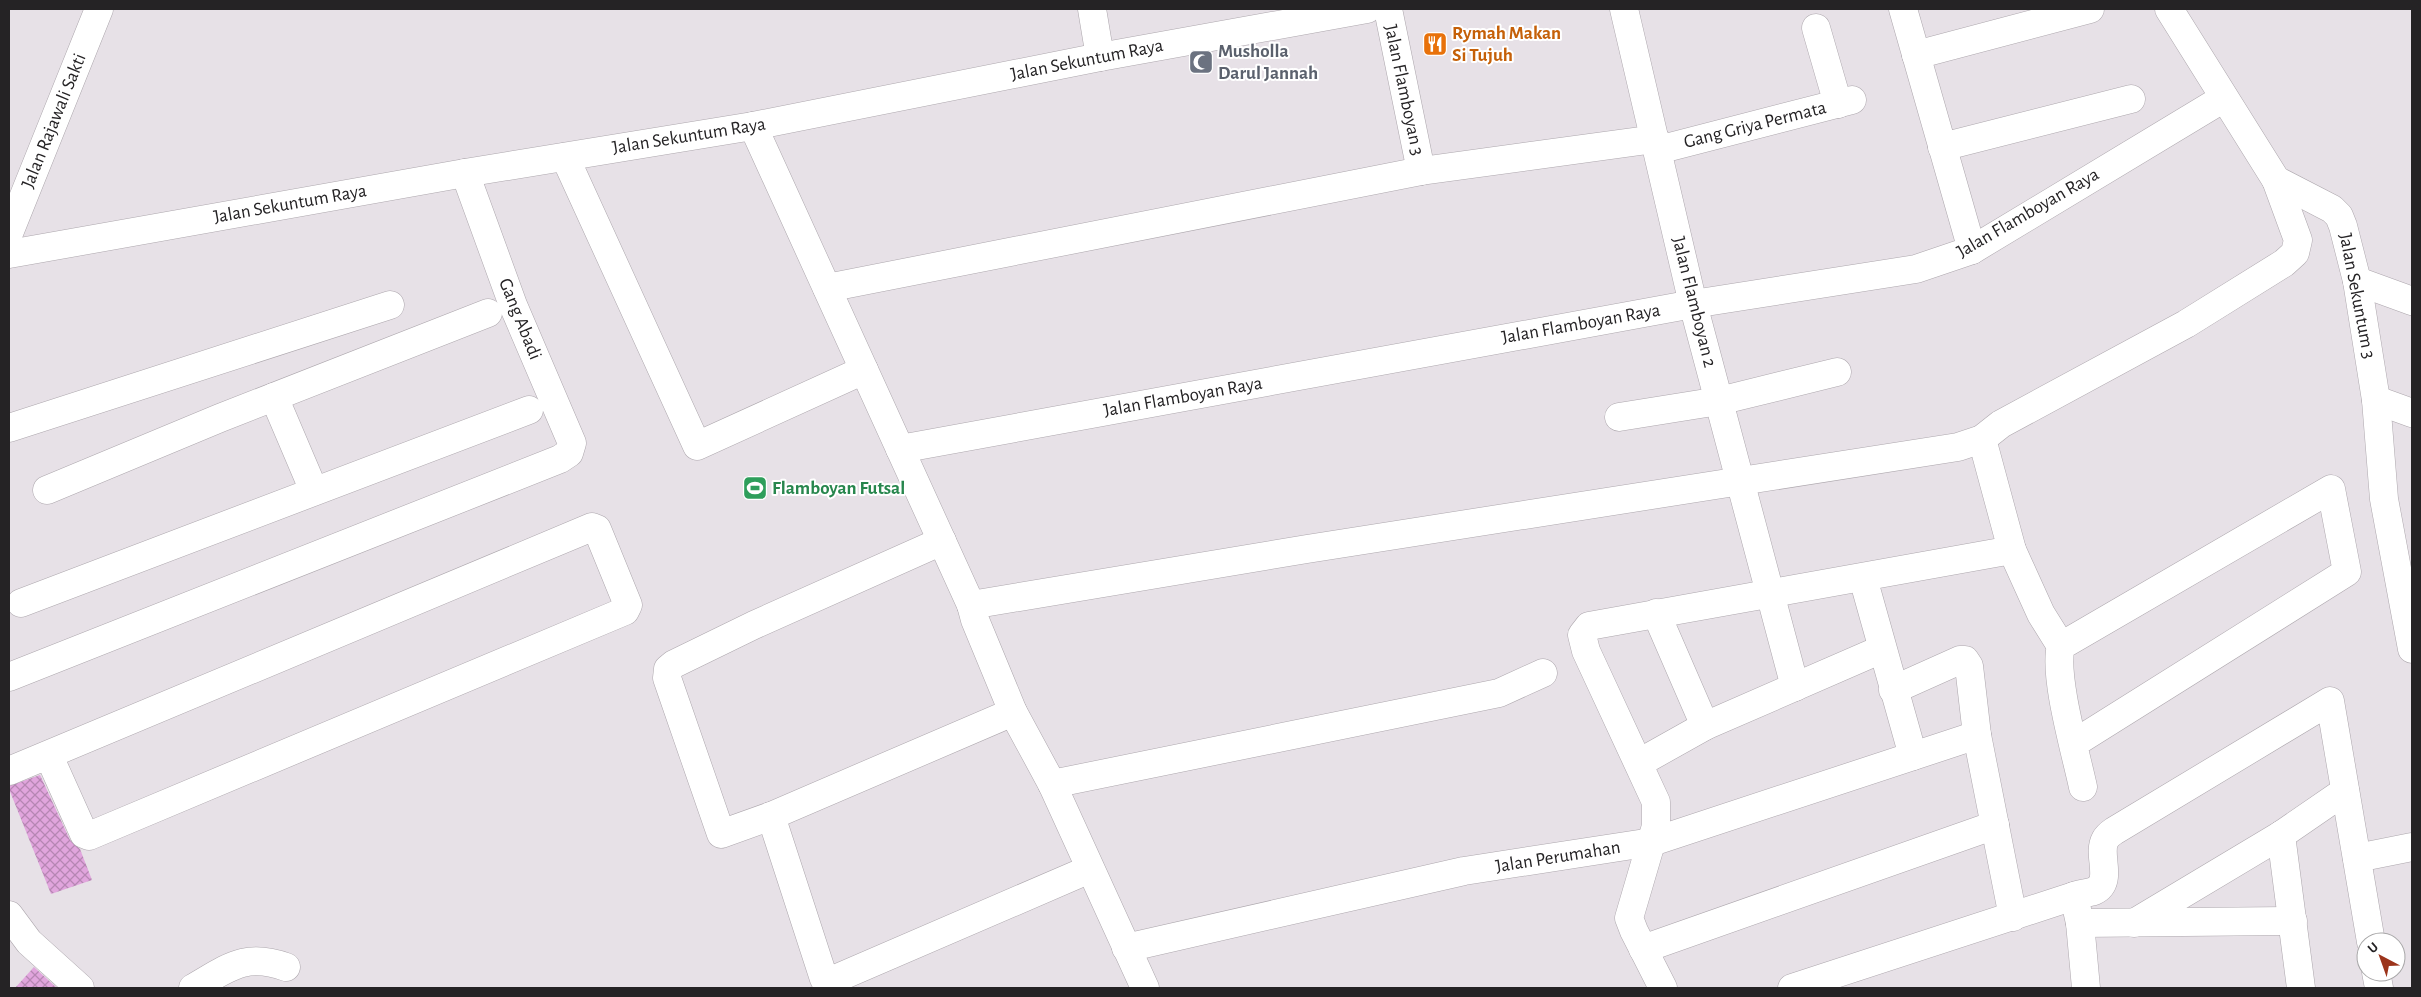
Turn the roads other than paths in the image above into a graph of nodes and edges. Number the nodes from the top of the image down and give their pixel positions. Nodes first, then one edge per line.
1 (99, 9) edge
2 (1092, 9) edge
3 (1367, 9) edge
4 (1388, 9) edge
5 (1624, 9) edge
6 (1903, 9) edge
7 (2090, 9) edge
8 (2169, 9) edge
9 (1278, 16) edge
10 (1816, 28) dead end
11 (1916, 54) junction
12 (1100, 57) junction
13 (2224, 98) junction
14 (2131, 100) dead end
15 (753, 126) junction
16 (1656, 145) junction
17 (1942, 147) junction
18 (565, 157) junction
19 (1421, 171) junction
20 (465, 173) junction
21 (2276, 180) junction
22 (9, 233) edge
23 (1972, 250) junction
24 (9, 254) edge
25 (2356, 281) junction
26 (827, 288) junction
27 (2412, 301) edge
28 (390, 304) dead end
29 (1693, 304) junction
30 (488, 313) dead end
31 (864, 370) junction
32 (1836, 372) dead end
33 (274, 397) junction
34 (2376, 400) junction
35 (1718, 401) junction
36 (529, 410) dead end
37 (2412, 413) edge
38 (1618, 417) dead end
39 (9, 428) edge
40 (1982, 439) junction
41 (900, 449) junction
42 (1741, 481) junction
43 (47, 490) dead end
44 (314, 491) junction
45 (942, 541) junction
46 (2012, 550) junction
47 (2403, 551) edge
48 (1863, 578) junction
49 (1772, 592) junction
50 (13, 604) edge
51 (971, 605) junction
52 (1656, 613) junction
53 (2060, 646) junction
54 (1882, 649) junction
55 (2412, 649) edge
56 (1543, 673) dead end
57 (9, 677) edge
58 (1796, 687) junction
59 (1893, 690) junction
60 (1012, 712) junction
61 (1705, 726) junction
62 (1977, 735) junction
63 (2073, 744) junction
64 (49, 756) junction
65 (1913, 756) junction
66 (1639, 763) junction
67 (9, 771) edge
68 (1052, 784) junction
69 (2083, 787) dead end
70 (2345, 791) junction
71 (770, 816) junction
72 (1995, 825) junction
73 (2282, 835) junction
74 (1652, 842) junction
75 (2412, 847) edge
76 (2357, 858) junction
77 (1090, 869) junction
78 (2074, 896) junction
79 (9, 914) edge
80 (2013, 917) junction
81 (2293, 921) junction
82 (2080, 923) junction
83 (2134, 923) junction
84 (2369, 932) edge
85 (1126, 948) junction
86 (1643, 949) junction
87 (286, 967) dead end
88 (80, 988) edge
89 (193, 988) edge
90 (1144, 988) edge
91 (1663, 988) edge
92 (1792, 988) edge
93 (2086, 988) edge
94 (2301, 988) edge

1 - 22 street, Jalan Rajawali Sakti
2 - 12 street
3 - 9 street, Jalan Sekuntum Raya
4 - 19 street, Jalan Flamboyan 3
5 - 16 street, Jalan Flamboyan 2
6 - 11 street
7 - 11 street
8 - 13 street
9 - 12 street, Jalan Sekuntum Raya
10 - 16 street, Gang Griya Permata
11 - 17 street
12 - 15 street, Jalan Sekuntum Raya
13 - 21 street
13 - 23 street, Jalan Flamboyan Raya
14 - 17 street
15 - 18 street, Jalan Sekuntum Raya
15 - 26 street
16 - 19 street, Gang Griya Permata
16 - 29 street, Jalan Flamboyan 2
17 - 23 street
18 - 20 street, Jalan Sekuntum Raya
18 - 31 street
19 - 26 street, Gang Griya Permata
20 - 24 street, Jalan Sekuntum Raya
20 - 57 street, Gang Abadi
21 - 25 street, Jalan Sekuntum 3
21 - 40 street
23 - 29 street, Jalan Flamboyan Raya
25 - 27 street
25 - 34 street, Jalan Sekuntum 3
26 - 31 street
28 - 39 street
29 - 35 street, Jalan Flamboyan 2
29 - 41 street, Jalan Flamboyan Raya
30 - 33 street
31 - 41 street
32 - 35 street
33 - 43 street
33 - 44 street
34 - 37 street
34 - 47 street, Jalan Sekuntum 3
35 - 38 street
35 - 42 street, Jalan Flamboyan 2
36 - 44 street
40 - 42 street
40 - 46 street
41 - 45 street
42 - 49 street, Jalan Flamboyan 2
42 - 51 street
44 - 50 street
45 - 51 street
45 - 71 street
46 - 48 street
46 - 53 street
47 - 55 street, Jalan Sekuntum 3
48 - 49 street
48 - 54 street
49 - 52 street
49 - 58 street, Jalan Flamboyan 2
51 - 60 street
52 - 61 street
52 - 66 street
53 - 63 street
53 - 63 street
54 - 58 street
54 - 59 street
56 - 68 street
58 - 61 street
59 - 62 street
59 - 65 street
60 - 68 street
60 - 71 street
61 - 66 street
62 - 65 street, Jalan Perumahan
62 - 72 street
63 - 69 street
64 - 64 street
64 - 67 street
65 - 74 street, Jalan Perumahan
66 - 74 street
68 - 77 street
70 - 73 street
70 - 76 street
70 - 78 street
71 - 77 street
72 - 80 street
72 - 86 street
73 - 81 street
73 - 83 street
74 - 85 street, Jalan Perumahan
74 - 86 street
75 - 76 street
76 - 84 street
77 - 85 street
78 - 80 street
78 - 82 street
79 - 88 street
80 - 92 street
81 - 83 street
81 - 94 street
82 - 83 street
82 - 93 street
85 - 90 street
86 - 91 street
87 - 89 street

